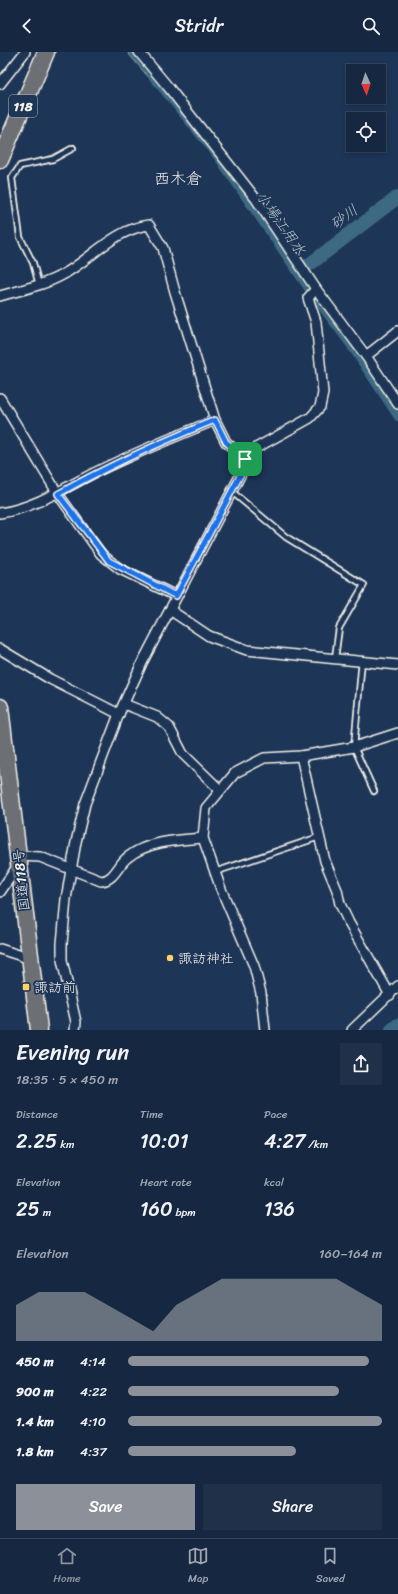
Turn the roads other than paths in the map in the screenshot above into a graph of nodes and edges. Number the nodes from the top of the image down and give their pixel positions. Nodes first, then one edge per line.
1 (25, 52) edge
2 (46, 52) edge
3 (139, 52) edge
4 (0, 84) edge
5 (74, 148) dead end
6 (0, 160) edge
7 (39, 284) junction
8 (312, 293) junction
9 (0, 296) edge
10 (398, 331) edge
11 (366, 356) junction
12 (0, 398) edge
13 (398, 404) edge
14 (215, 420) junction
15 (245, 459) junction
16 (231, 491) junction
17 (58, 494) junction
18 (0, 513) edge
19 (176, 596) junction
20 (170, 610) junction
21 (0, 649) edge
22 (335, 658) junction
23 (362, 660) junction
24 (398, 665) edge
25 (124, 704) junction
26 (0, 707) edge
27 (119, 714) junction
28 (398, 733) edge
29 (354, 747) junction
30 (301, 756) junction
31 (220, 790) junction
32 (374, 791) dead end
33 (319, 836) junction
34 (203, 838) junction
35 (19, 862) junction
36 (72, 869) junction
37 (214, 872) junction
38 (0, 892) edge
39 (0, 949) edge
40 (31, 959) junction
41 (398, 986) edge
42 (390, 994) junction
43 (39, 1030) edge
44 (75, 1030) edge
45 (265, 1030) edge
46 (352, 1030) edge

1 - 4 street
2 - 6 highway, 118
3 - 8 street
5 - 7 lane
7 - 9 street
7 - 14 street
8 - 11 street
8 - 15 street
10 - 11 street
11 - 13 street
12 - 17 street
14 - 15 street
14 - 17 street
15 - 16 street
16 - 19 street
16 - 22 lane
17 - 18 street
17 - 19 street
19 - 20 street
20 - 22 street
20 - 25 street
21 - 27 street
22 - 23 street
23 - 24 street
23 - 29 lane
25 - 27 street
25 - 31 street
26 - 35 highway, 国道118号
27 - 36 street
28 - 29 street
29 - 30 street
29 - 32 lane
30 - 31 street
30 - 33 street
31 - 34 street
33 - 37 lane
33 - 42 street
34 - 36 street
34 - 37 street
35 - 36 street
35 - 38 street
35 - 40 highway, 国道118号
36 - 44 street
37 - 45 street
39 - 40 street
40 - 43 highway, 国道118号
41 - 42 street
42 - 46 street

